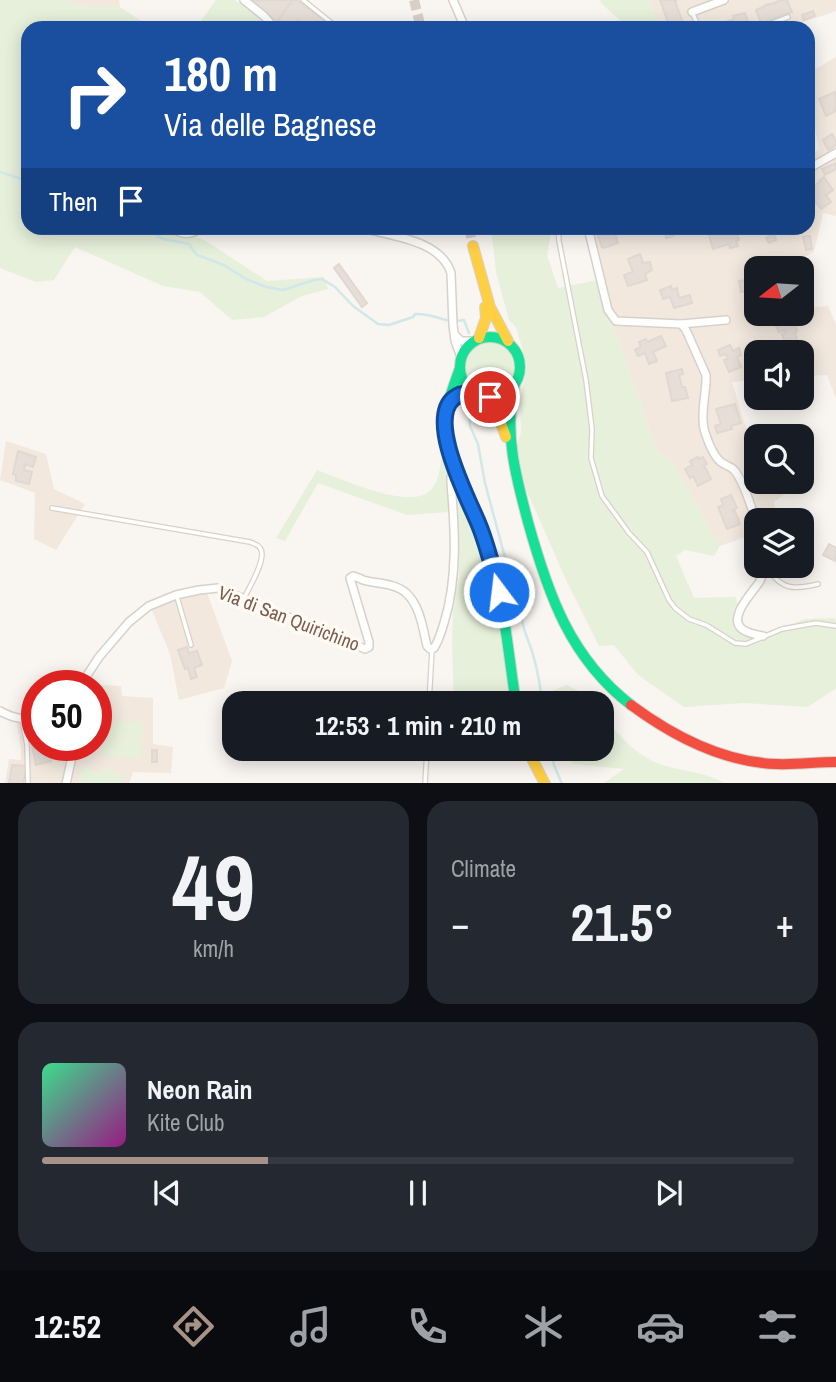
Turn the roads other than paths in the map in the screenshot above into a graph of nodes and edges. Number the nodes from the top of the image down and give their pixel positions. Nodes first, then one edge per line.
1 (244, 0) edge
2 (303, 0) edge
3 (453, 0) edge
4 (724, 0) edge
5 (692, 12) joint
6 (788, 17) dead end
7 (269, 21) edge
8 (329, 21) edge
9 (462, 21) edge
10 (696, 21) edge
11 (777, 21) edge
12 (836, 153) edge
13 (815, 165) edge
14 (390, 235) edge
15 (559, 235) edge
16 (590, 235) edge
17 (473, 246) tunnel mouth
18 (485, 297) junction
19 (726, 320) dead end
20 (681, 324) junction
21 (453, 329) junction
22 (476, 340) junction
23 (510, 343) junction
24 (460, 363) junction
25 (514, 386) junction
26 (477, 394) junction
27 (450, 401) junction
28 (513, 460) junction
29 (456, 472) junction
30 (52, 508) dead end
31 (751, 508) edge
32 (761, 578) edge
33 (775, 578) edge
34 (818, 584) dead end
35 (176, 595) junction
36 (244, 598) junction
37 (836, 626) edge
38 (763, 636) junction
39 (191, 645) dead end
40 (432, 649) junction
41 (90, 670) edge
42 (430, 691) edge
43 (514, 691) edge
44 (0, 711) edge
45 (21, 719) edge
46 (27, 761) edge
47 (71, 761) edge
48 (426, 761) edge
49 (532, 761) edge
50 (836, 762) edge
51 (28, 783) edge
52 (66, 783) edge
53 (425, 783) edge
54 (545, 783) edge

1 - 7 street
2 - 8 lane
3 - 9 street
4 - 5 street
5 - 10 lane
6 - 11 lane
12 - 13 street
14 - 21 street
15 - 38 lane
16 - 20 street
17 - 18 main road
18 - 22 main road
18 - 23 main road
19 - 20 street
20 - 31 street
21 - 22 street
21 - 24 street
22 - 23 main road
22 - 24 main road
23 - 25 main road
24 - 26 main road
24 - 27 main road
25 - 26 main road
25 - 28 main road
26 - 27 main road
26 - 28 main road
27 - 29 main road
28 - 50 main road
29 - 40 street
29 - 43 main road
30 - 36 lane
32 - 38 street
33 - 34 lane
35 - 36 street, Via di San Quirichino
35 - 39 lane
35 - 41 street, Via di San Quirichino
36 - 40 street, Via di San Quirichino
37 - 38 lane
40 - 42 lane
44 - 45 street
46 - 51 lane
47 - 52 street
48 - 53 lane
49 - 54 main road

